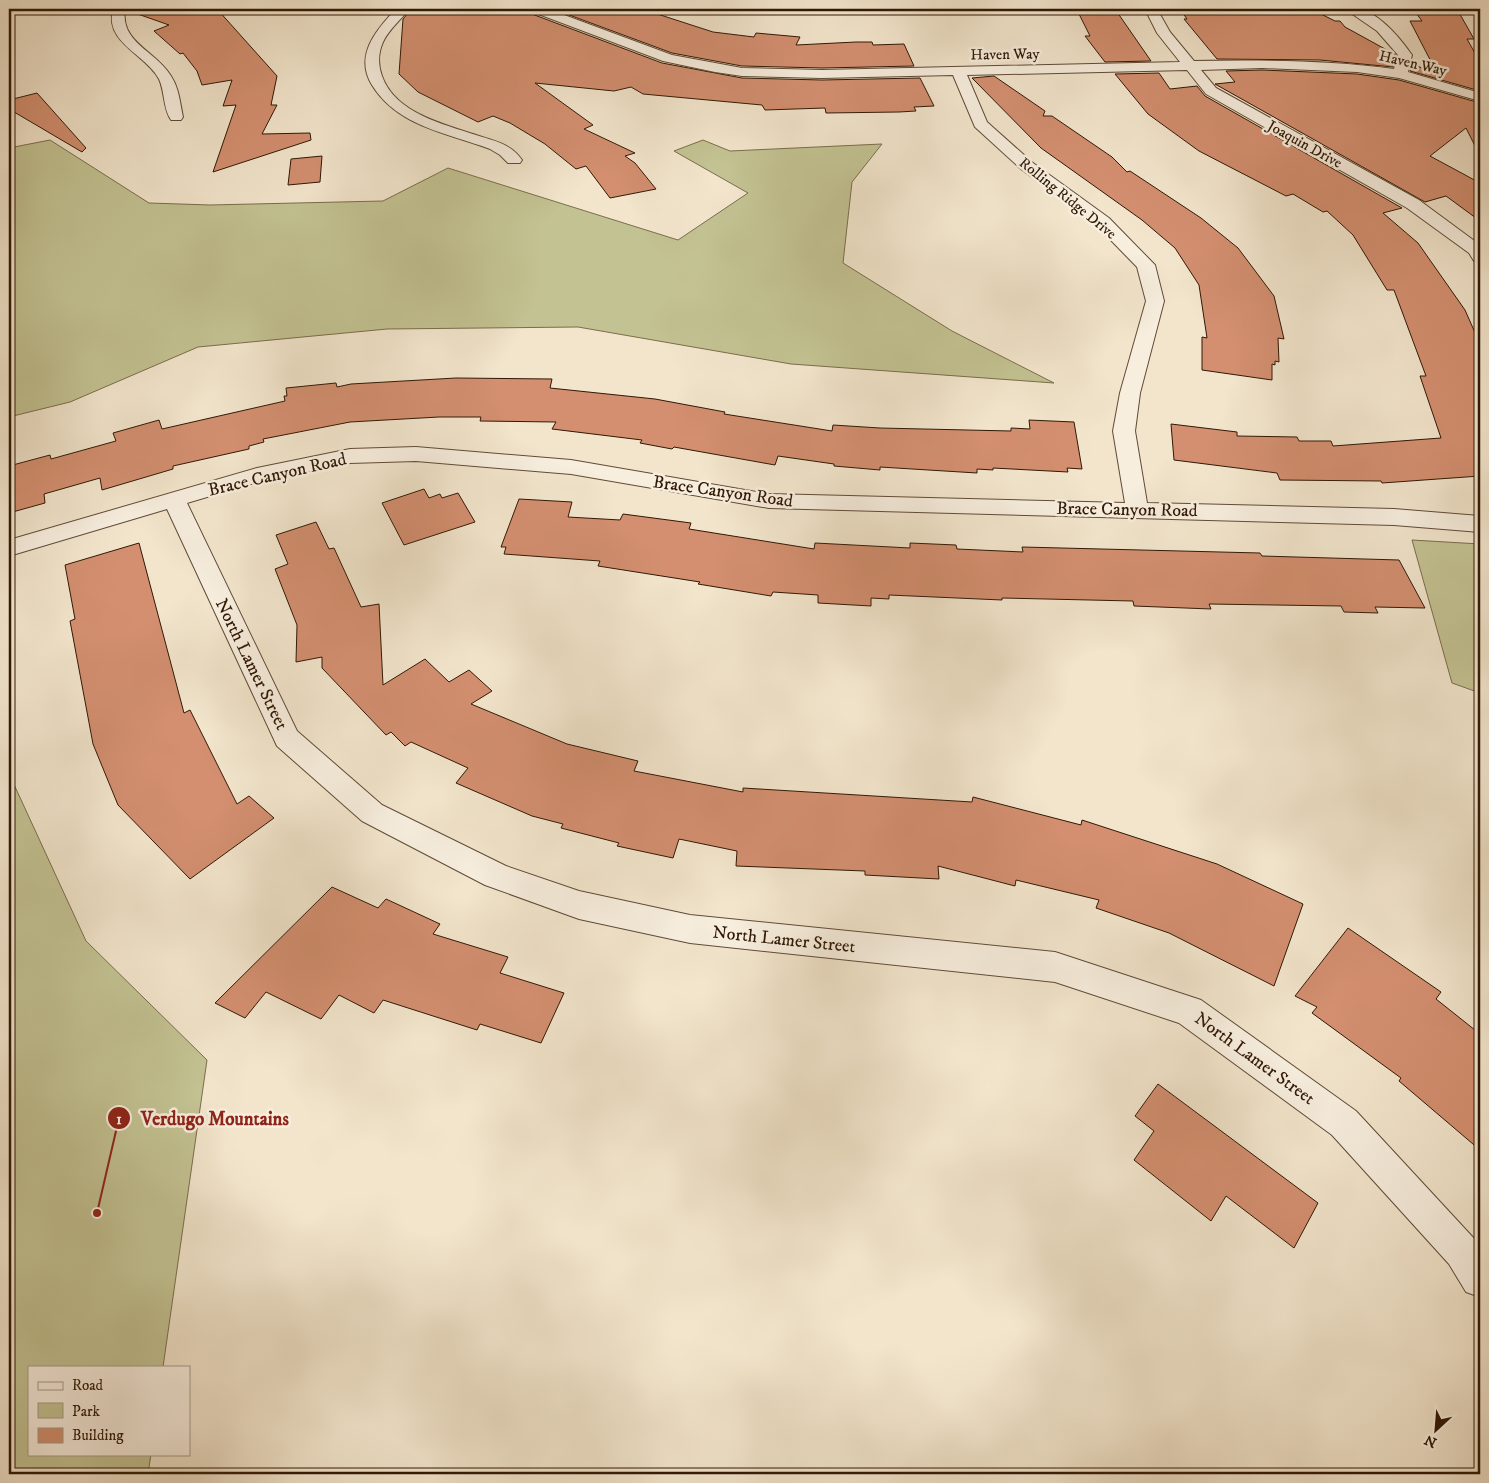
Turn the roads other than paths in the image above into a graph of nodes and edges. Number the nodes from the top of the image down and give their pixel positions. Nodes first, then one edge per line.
1 (119, 9) edge
2 (403, 9) edge
3 (538, 9) edge
4 (1151, 9) edge
5 (1351, 9) edge
6 (1190, 65) junction
7 (958, 71) junction
8 (1400, 74) junction
9 (1480, 97) edge
10 (176, 117) dead end
11 (514, 160) dead end
12 (1480, 257) edge
13 (174, 500) junction
14 (1137, 509) junction
15 (1480, 524) edge
16 (9, 548) edge
17 (1480, 1278) edge

1 - 10 street
2 - 11 street
3 - 7 street, Haven Way
4 - 6 street, Joaquin Drive
5 - 8 street
6 - 7 street, Haven Way
6 - 8 street, Haven Way
6 - 12 street, Joaquin Drive
7 - 14 street, Rolling Ridge Drive
8 - 9 street, Haven Way
13 - 14 street, Brace Canyon Road
13 - 16 street, Brace Canyon Road
13 - 17 street, North Lamer Street
14 - 15 street, Brace Canyon Road

